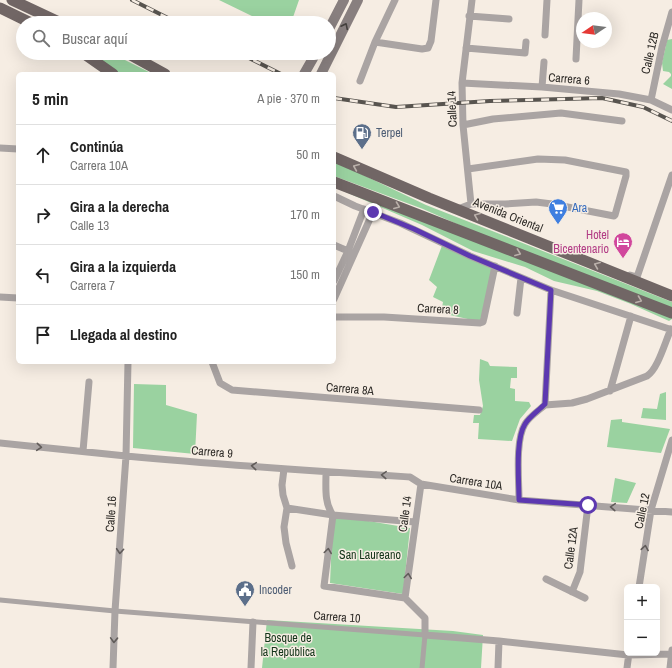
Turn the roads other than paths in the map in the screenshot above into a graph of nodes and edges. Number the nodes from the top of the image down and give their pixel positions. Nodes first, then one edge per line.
1 (12, 0) edge
2 (344, 0) edge
3 (358, 0) edge
4 (395, 0) edge
5 (436, 0) edge
6 (472, 0) edge
7 (547, 0) edge
8 (580, 0) edge
9 (0, 8) edge
10 (672, 12) edge
11 (17, 16) edge
12 (38, 16) edge
13 (336, 16) edge
14 (469, 16) junction
15 (509, 19) dead end
16 (545, 35) dead end
17 (375, 42) junction
18 (526, 42) dead end
19 (336, 44) edge
20 (466, 48) junction
21 (576, 59) dead end
22 (93, 60) edge
23 (140, 60) edge
24 (312, 60) edge
25 (328, 60) edge
26 (544, 62) dead end
27 (110, 72) edge
28 (161, 72) edge
29 (305, 72) edge
30 (322, 72) edge
31 (360, 81) dead end
32 (462, 83) junction
33 (542, 87) junction
34 (651, 100) junction
35 (672, 110) edge
36 (622, 121) dead end
37 (463, 125) junction
38 (0, 148) edge
39 (16, 149) edge
40 (336, 158) edge
41 (468, 169) junction
42 (672, 175) edge
43 (336, 183) edge
44 (336, 197) edge
45 (471, 204) junction
46 (364, 209) junction
47 (458, 209) junction
48 (373, 212) junction
49 (336, 246) edge
50 (348, 251) junction
51 (495, 266) junction
52 (618, 274) junction
53 (336, 277) edge
54 (521, 278) junction
55 (551, 290) junction
56 (336, 295) edge
57 (672, 296) edge
58 (0, 297) edge
59 (16, 298) edge
60 (517, 313) dead end
61 (672, 313) edge
62 (336, 316) edge
63 (632, 316) junction
64 (671, 330) edge
65 (128, 364) edge
66 (213, 364) edge
67 (89, 382) dead end
68 (610, 391) junction
69 (545, 404) junction
70 (479, 410) dead end
71 (672, 440) edge
72 (0, 443) edge
73 (83, 451) junction
74 (126, 456) junction
75 (284, 468) junction
76 (326, 472) junction
77 (421, 484) junction
78 (519, 500) junction
79 (588, 505) junction
80 (287, 508) junction
81 (652, 510) junction
82 (672, 512) edge
83 (333, 515) junction
84 (415, 522) junction
85 (292, 566) dead end
86 (546, 579) dead end
87 (640, 584) edge
88 (572, 592) junction
89 (405, 598) junction
90 (585, 598) dead end
91 (0, 600) edge
92 (115, 612) junction
93 (253, 622) junction
94 (425, 635) junction
95 (499, 641) junction
96 (660, 653) edge
97 (672, 653) edge
98 (624, 654) edge
99 (629, 656) edge
100 (113, 668) edge
101 (251, 668) edge
102 (422, 668) edge
103 (498, 668) edge
104 (627, 668) edge
105 (670, 668) edge

1 - 12 main road
2 - 13 main road
19 -> 3 main road
4 - 17 street
5 - 17 street
6 - 14 street, Calle 14
7 - 16 street
8 - 21 street
9 - 11 main road
10 - 34 street, Calle 12B
14 - 15 street
14 - 20 street, Calle 14
17 - 31 street
18 - 20 street
20 - 32 street, Calle 14
22 - 27 main road
23 - 28 main road
24 - 29 main road
30 -> 25 main road
26 - 33 street
32 - 33 street, Carrera 6
32 - 37 street, Calle 14
33 - 34 street, Carrera 6
34 - 35 street, Carrera 6
36 - 37 street
37 - 41 street, Calle 14
38 - 39 street
47 -> 40 main road, Avenida Oriental
41 - 45 street, Calle 14
41 - 45 street
42 - 52 street
43 -> 61 main road
44 - 46 street
45 - 47 street
46 - 48 street
46 - 50 street
52 -> 47 main road, Avenida Oriental
48 - 51 street
48 - 56 street
49 - 50 street
50 - 53 street
51 - 54 street
51 - 62 street, Carrera 8
52 - 57 main road, Avenida Oriental
54 - 55 street
54 - 60 street
55 - 63 street
55 - 69 street
58 - 59 street
63 - 64 street
63 - 68 street
64 - 68 street
65 - 74 street, Calle 16
66 - 70 street, Carrera 8A
67 - 73 street
68 - 69 street
69 - 78 street
71 - 81 street, Calle 12
72 -> 73 street, Carrera 9
73 - 74 street, Carrera 9
75 -> 74 street, Carrera 9
74 -> 92 street, Calle 16
75 - 76 street, Carrera 9
75 - 80 street
77 -> 76 street, Carrera 9
76 - 83 street
77 - 78 street, Carrera 10A
77 - 84 street, Calle 14
78 - 79 street, Carrera 10A
81 -> 79 street, Carrera 10A
79 - 88 street, Calle 12A
80 - 83 street
80 - 85 street
81 - 82 street, Carrera 10A
87 -> 81 street, Calle 12
83 - 84 street
89 -> 83 street
89 -> 84 street, Calle 14
86 - 88 street
88 - 90 street
89 - 94 street
91 - 92 street, Carrera 10
92 - 93 street, Carrera 10
92 -> 100 street, Calle 16
93 - 94 street, Carrera 10
93 - 101 street
94 - 95 street, Carrera 10
94 - 102 street
95 - 98 street, Carrera 10
95 - 103 street
96 - 97 street, Carrera 10
97 - 105 street
99 - 104 street

